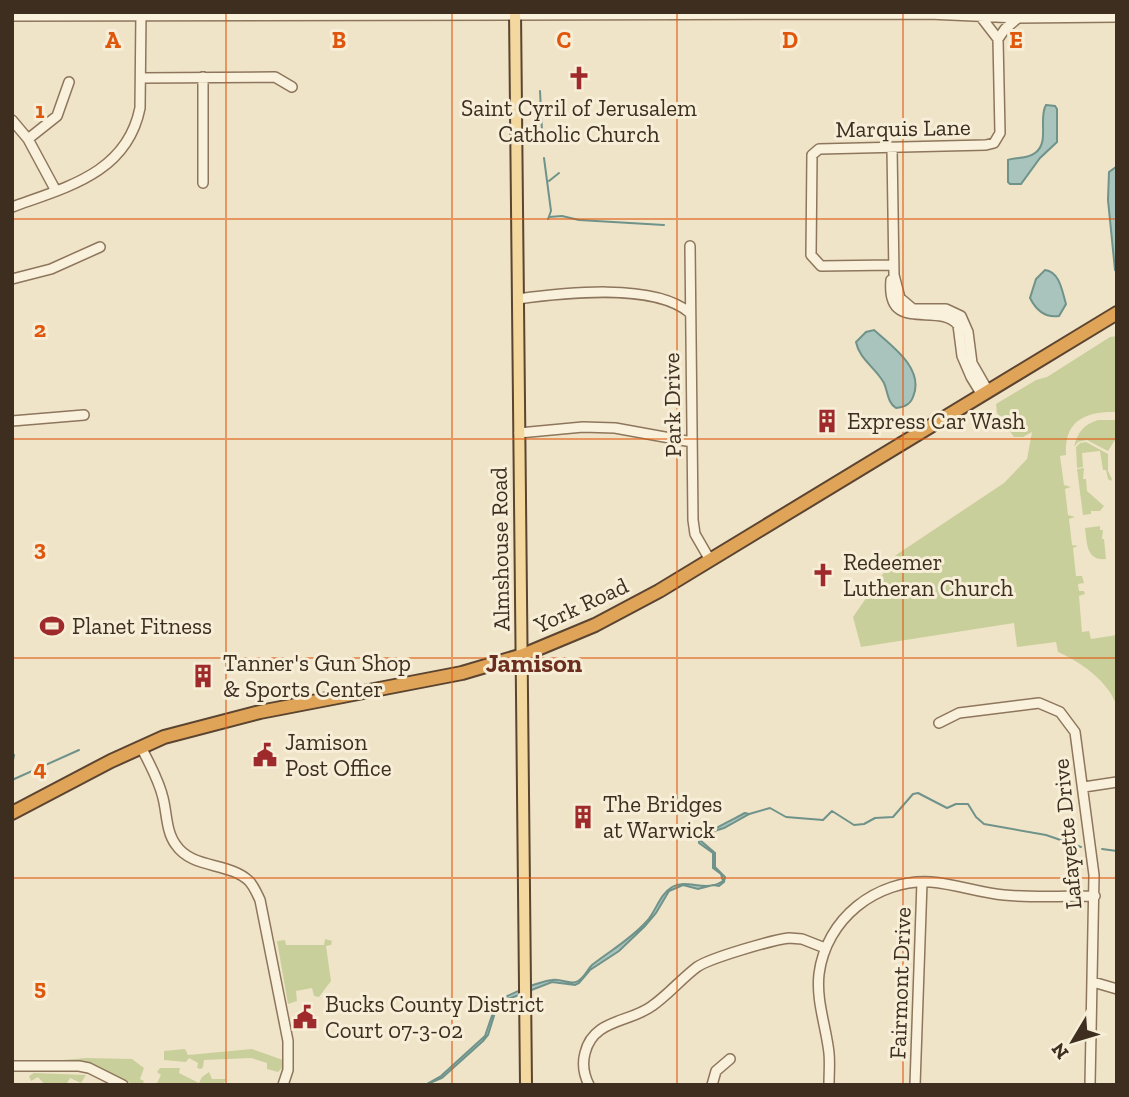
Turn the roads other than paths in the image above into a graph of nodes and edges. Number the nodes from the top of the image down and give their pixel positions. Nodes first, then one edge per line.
1 (515, 13) edge
2 (881, 13) edge
3 (142, 14) edge
4 (370, 14) edge
5 (12, 16) edge
6 (981, 17) junction
7 (1117, 17) edge
8 (1018, 18) junction
9 (998, 38) junction
10 (203, 77) junction
11 (141, 78) junction
12 (69, 82) dead end
13 (292, 87) dead end
14 (12, 120) edge
15 (28, 139) junction
16 (892, 148) junction
17 (203, 183) dead end
18 (56, 191) junction
19 (12, 207) edge
20 (690, 246) dead end
21 (100, 247) dead end
22 (894, 270) junction
23 (12, 279) edge
24 (518, 299) junction
25 (690, 313) junction
26 (1117, 313) edge
27 (985, 393) junction
28 (84, 415) dead end
29 (12, 421) edge
30 (519, 433) junction
31 (692, 442) junction
32 (710, 560) junction
33 (523, 655) junction
34 (939, 723) dead end
35 (141, 747) junction
36 (1117, 782) edge
37 (1084, 787) junction
38 (12, 813) edge
39 (922, 882) junction
40 (1095, 896) junction
41 (825, 948) junction
42 (1093, 982) junction
43 (1117, 989) edge
44 (730, 1059) dead end
45 (12, 1066) edge
46 (123, 1085) edge
47 (283, 1085) edge
48 (526, 1085) edge
49 (589, 1085) edge
50 (712, 1085) edge
51 (829, 1085) edge
52 (915, 1085) edge
53 (1090, 1085) edge

1 - 2 street
1 - 4 street
1 - 24 main road, Almshouse Road
2 - 6 street
3 - 4 street
3 - 5 street
3 - 11 street
6 - 8 street
6 - 9 street
7 - 8 street
8 - 9 street
9 - 16 street, Marquis Lane
10 - 11 street
10 - 13 street
10 - 17 street
11 - 18 street
12 - 15 street
14 - 15 street
15 - 18 street
16 - 22 street
16 - 22 street, Marquis Lane
18 - 19 street
20 - 25 street, Park Drive
21 - 23 street
22 - 27 street
24 - 25 street
24 - 30 main road, Almshouse Road
25 - 31 street, Park Drive
26 - 27 highway, York Road
27 - 32 highway, York Road
28 - 29 street
30 - 31 street
30 - 33 main road, Almshouse Road
31 - 32 street, Park Drive
32 - 33 highway, York Road
33 - 35 highway, York Road
33 - 48 main road, Almshouse Road
34 - 37 street, Lafayette Drive
35 - 38 highway, York Road
35 - 47 street
36 - 37 street
37 - 40 street, Lafayette Drive
39 - 40 street
39 - 41 street
39 - 52 street, Fairmont Drive
40 - 42 street, Lafayette Drive
41 - 49 street
41 - 51 street
42 - 43 street
42 - 53 street, Lafayette Drive
44 - 50 street
45 - 46 street

